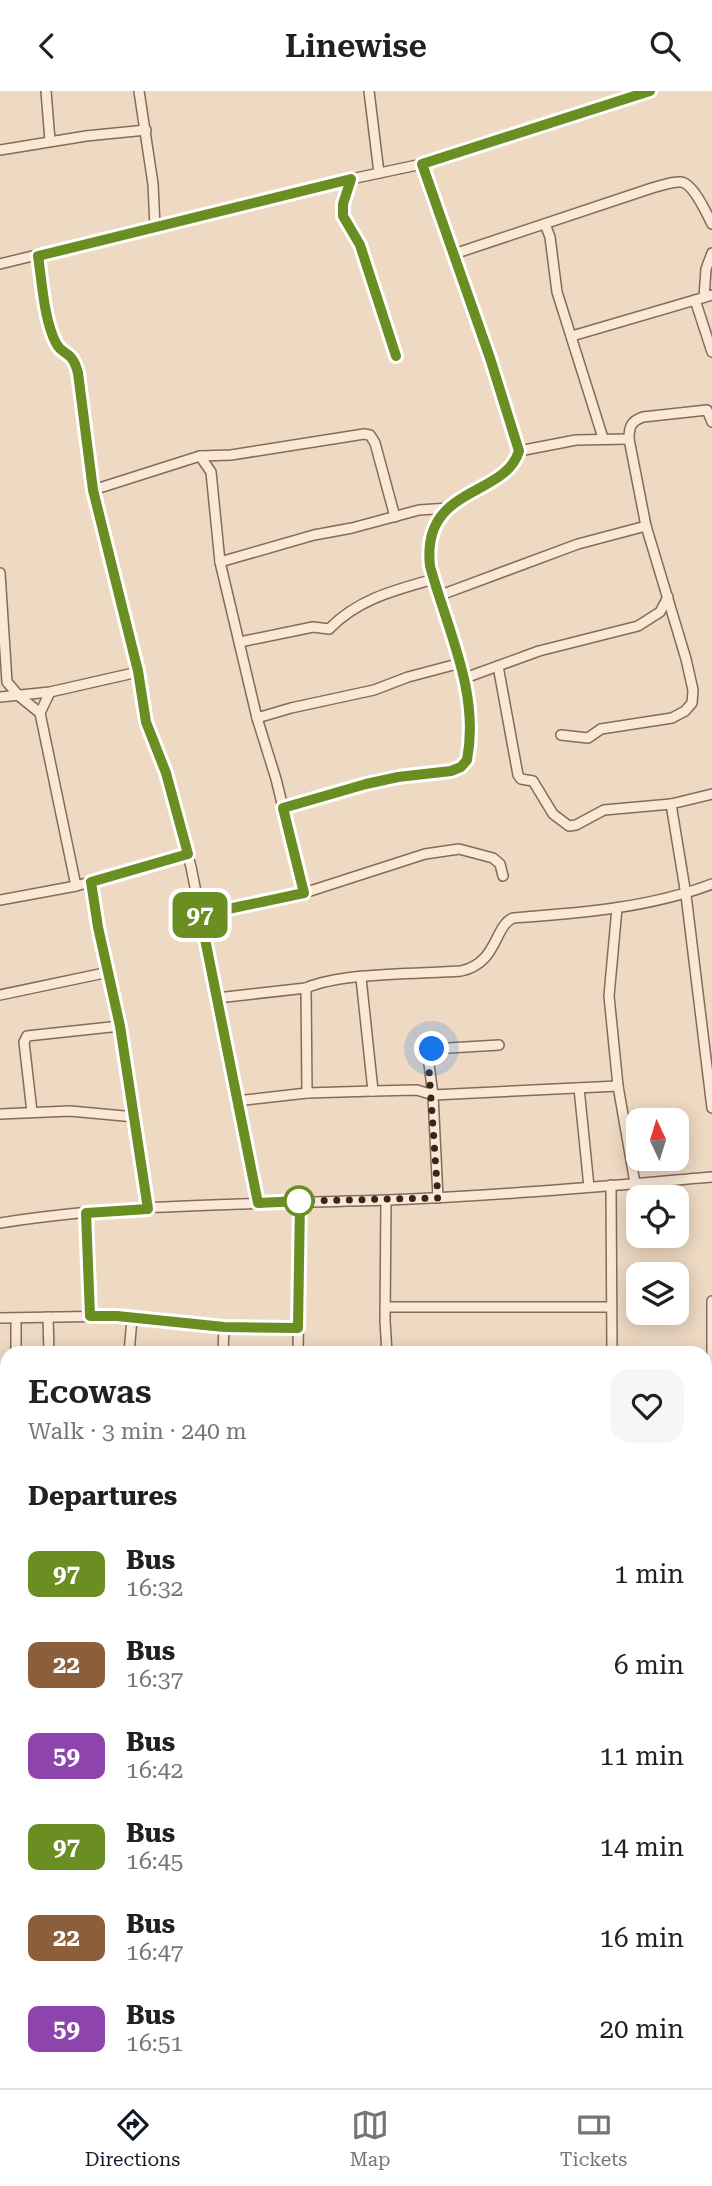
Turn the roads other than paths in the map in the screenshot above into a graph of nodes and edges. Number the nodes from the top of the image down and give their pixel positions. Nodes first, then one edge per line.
1 (47, 91) edge
2 (139, 91) edge
3 (369, 91) edge
4 (650, 91) edge
5 (146, 130) junction
6 (50, 141) junction
7 (0, 150) edge
8 (422, 164) junction
9 (379, 173) junction
10 (351, 179) junction
11 (545, 224) junction
12 (712, 224) edge
13 (155, 227) junction
14 (712, 253) edge
15 (454, 254) junction
16 (38, 256) junction
17 (0, 264) edge
18 (704, 298) edge
19 (572, 336) junction
20 (712, 352) edge
21 (396, 356) dead end
22 (709, 407) edge
23 (712, 422) edge
24 (603, 438) junction
25 (629, 439) junction
26 (519, 451) junction
27 (200, 456) junction
28 (93, 490) junction
29 (449, 508) junction
30 (395, 517) junction
31 (646, 526) junction
32 (220, 562) junction
33 (0, 573) edge
34 (434, 579) junction
35 (438, 596) junction
36 (668, 597) junction
37 (660, 613) junction
38 (673, 617) junction
39 (240, 642) junction
40 (461, 663) junction
41 (498, 666) junction
42 (138, 671) junction
43 (465, 678) junction
44 (4, 685) edge
45 (50, 692) junction
46 (19, 696) junction
47 (0, 697) edge
48 (40, 713) junction
49 (257, 718) junction
50 (561, 735) dead end
51 (712, 794) edge
52 (671, 804) junction
53 (283, 808) junction
54 (188, 854) junction
55 (503, 876) dead end
56 (91, 882) junction
57 (712, 884) edge
58 (76, 886) junction
59 (304, 893) junction
60 (686, 895) junction
61 (0, 900) edge
62 (617, 908) junction
63 (199, 909) junction
64 (109, 972) junction
65 (361, 978) junction
66 (306, 988) junction
67 (0, 995) edge
68 (217, 998) junction
69 (120, 1026) junction
70 (499, 1045) dead end
71 (618, 1086) junction
72 (579, 1088) junction
73 (373, 1091) junction
74 (307, 1093) junction
75 (433, 1095) junction
76 (237, 1101) junction
77 (712, 1108) edge
78 (32, 1112) junction
79 (0, 1114) edge
80 (135, 1117) junction
81 (712, 1177) edge
82 (635, 1183) junction
83 (611, 1185) junction
84 (589, 1187) junction
85 (438, 1198) junction
86 (386, 1200) junction
87 (300, 1201) junction
88 (258, 1203) junction
89 (148, 1209) junction
90 (86, 1213) junction
91 (0, 1223) edge
92 (712, 1301) edge
93 (385, 1307) junction
94 (610, 1307) junction
95 (90, 1316) junction
96 (48, 1317) junction
97 (0, 1318) edge
98 (16, 1319) junction
99 (131, 1319) junction
100 (224, 1327) junction
101 (298, 1328) junction
102 (16, 1346) edge
103 (49, 1346) edge
104 (129, 1346) edge
105 (223, 1346) edge
106 (299, 1346) edge
107 (387, 1346) edge
108 (612, 1346) edge
109 (712, 1383) edge

1 - 6 street
2 - 5 street
3 - 9 street
4 - 8 street
5 - 6 street
5 - 13 street
6 - 7 street
8 - 9 street
8 - 15 street
9 - 10 street
10 - 13 street
10 - 21 street
11 - 12 street
11 - 15 street
11 - 19 street
13 - 16 street
14 - 18 street
15 - 26 street
16 - 17 street
16 - 28 street
18 - 19 street
18 - 20 street
19 - 24 street
22 - 23 street
22 - 25 street
24 - 25 street
24 - 26 street
25 - 31 street
26 - 29 street
27 - 28 street
27 - 30 street
27 - 32 street
28 - 42 street
29 - 30 street
29 - 34 street
30 - 32 street
31 - 35 street
31 - 36 street
32 - 39 street
33 - 44 street
34 - 35 street
34 - 39 street
35 - 40 street
36 - 37 street
36 - 38 street
37 - 38 street
37 - 41 street
38 - 50 street
39 - 49 street
40 - 43 street
40 - 49 street
41 - 43 street
41 - 52 street
42 - 45 street
42 - 54 street
43 - 53 street
44 - 46 street
45 - 46 street
45 - 48 street
46 - 47 street
46 - 48 street
48 - 58 street
49 - 53 street
51 - 52 street
52 - 60 street
53 - 59 street
54 - 56 street
54 - 63 street
55 - 59 street
56 - 58 street
56 - 64 street
57 - 60 street
58 - 61 street
59 - 63 street
60 - 62 street
60 - 77 street
62 - 65 street
62 - 71 street
63 - 68 street
64 - 67 street
64 - 69 street
65 - 66 street
65 - 73 street
66 - 68 street
66 - 74 street
68 - 76 street
69 - 78 street
69 - 80 street
70 - 75 street
71 - 72 street
71 - 82 street
72 - 75 street
72 - 84 street
73 - 74 street
73 - 75 street
74 - 76 street
75 - 85 street
76 - 88 street
78 - 79 street
78 - 80 street
80 - 89 street
81 - 82 street
82 - 83 street
83 - 84 street
83 - 94 street
84 - 85 street
85 - 86 street
86 - 87 street
86 - 93 street
87 - 88 street
87 - 101 street
88 - 89 street
89 - 90 street
90 - 91 street
90 - 95 street
92 - 109 street
93 - 94 street
93 - 107 street
94 - 108 street
95 - 96 street
95 - 99 street
96 - 98 street
96 - 103 street
97 - 98 street
98 - 102 street
99 - 100 street
99 - 104 street
100 - 101 street
100 - 105 street
101 - 106 street

